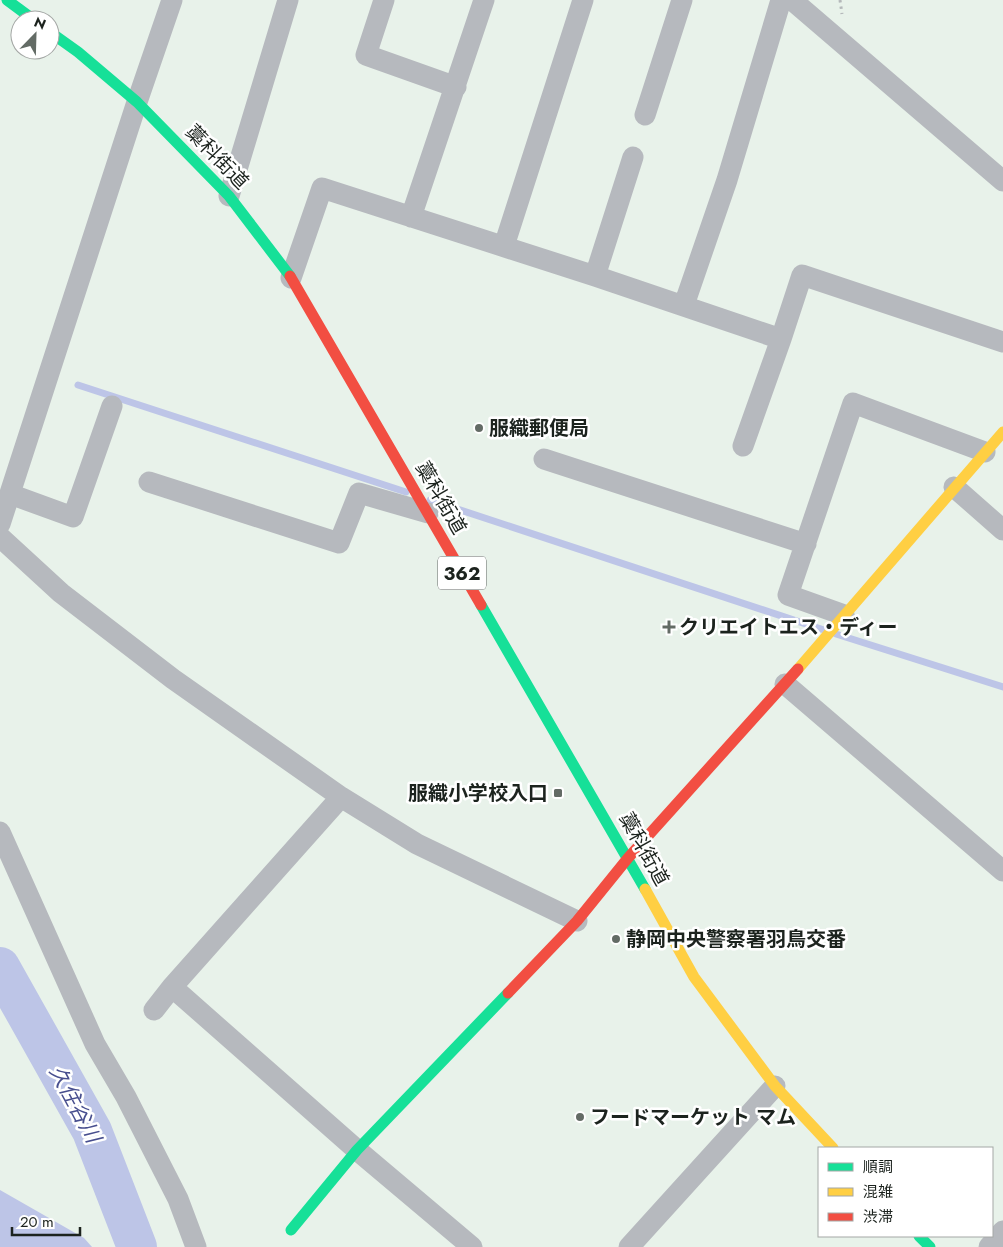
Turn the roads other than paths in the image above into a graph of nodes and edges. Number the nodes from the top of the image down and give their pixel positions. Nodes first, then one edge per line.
1 (7, 0) edge
2 (172, 0) edge
3 (288, 0) edge
4 (384, 0) edge
5 (484, 0) edge
6 (583, 0) edge
7 (682, 0) edge
8 (781, 0) edge
9 (792, 0) edge
10 (20, 10) edge
11 (60, 39) edge
12 (456, 86) junction
13 (137, 102) junction
14 (644, 116) dead end
15 (633, 157) dead end
16 (1003, 181) edge
17 (229, 196) junction
18 (412, 217) junction
19 (504, 246) junction
20 (595, 276) junction
21 (291, 278) junction
22 (684, 305) junction
23 (781, 339) junction
24 (1003, 342) edge
25 (112, 406) dead end
26 (1003, 432) edge
27 (743, 446) dead end
28 (985, 452) junction
29 (544, 459) dead end
30 (149, 482) dead end
31 (954, 487) junction
32 (10, 494) junction
33 (428, 513) junction
34 (0, 524) edge
35 (1003, 530) edge
36 (0, 537) edge
37 (806, 544) junction
38 (844, 615) junction
39 (786, 684) junction
40 (341, 797) junction
41 (0, 832) edge
42 (628, 858) junction
43 (1003, 872) edge
44 (577, 921) junction
45 (172, 987) junction
46 (154, 1010) dead end
47 (775, 1086) junction
48 (832, 1147) edge
49 (357, 1150) junction
50 (291, 1230) dead end
51 (1003, 1231) edge
52 (920, 1237) edge
53 (638, 1245) edge
54 (196, 1247) edge
55 (472, 1247) edge
56 (930, 1247) edge
57 (989, 1247) edge

1 - 10 main road
2 - 13 street
3 - 17 street
4 - 12 street
5 - 12 street
6 - 19 street
7 - 14 street
8 - 22 street
9 - 16 street
11 - 13 main road, 藁科街道 / 362
12 - 18 street
13 - 17 main road, 藁科街道 / 362
13 - 32 street
15 - 20 street
17 - 21 main road, 藁科街道 / 362
18 - 19 street
18 - 21 street
19 - 20 street
20 - 22 street
21 - 33 main road, 藁科街道 / 362
22 - 23 street
23 - 24 street
23 - 27 street
25 - 32 street
26 - 28 main road
28 - 31 main road
28 - 37 street
29 - 37 street
30 - 33 street
31 - 35 street
31 - 38 main road
32 - 34 street
33 - 42 main road, 藁科街道 / 362
36 - 40 street
37 - 38 street
38 - 39 main road
39 - 42 main road
39 - 43 street
40 - 44 street
40 - 45 street
41 - 54 street
42 - 44 main road
42 - 47 main road, 藁科街道 / 362
44 - 49 main road
45 - 46 street
45 - 49 street
47 - 48 main road, 藁科街道 / 362
47 - 53 street
49 - 50 main road
49 - 55 street
51 - 57 street
52 - 56 main road

